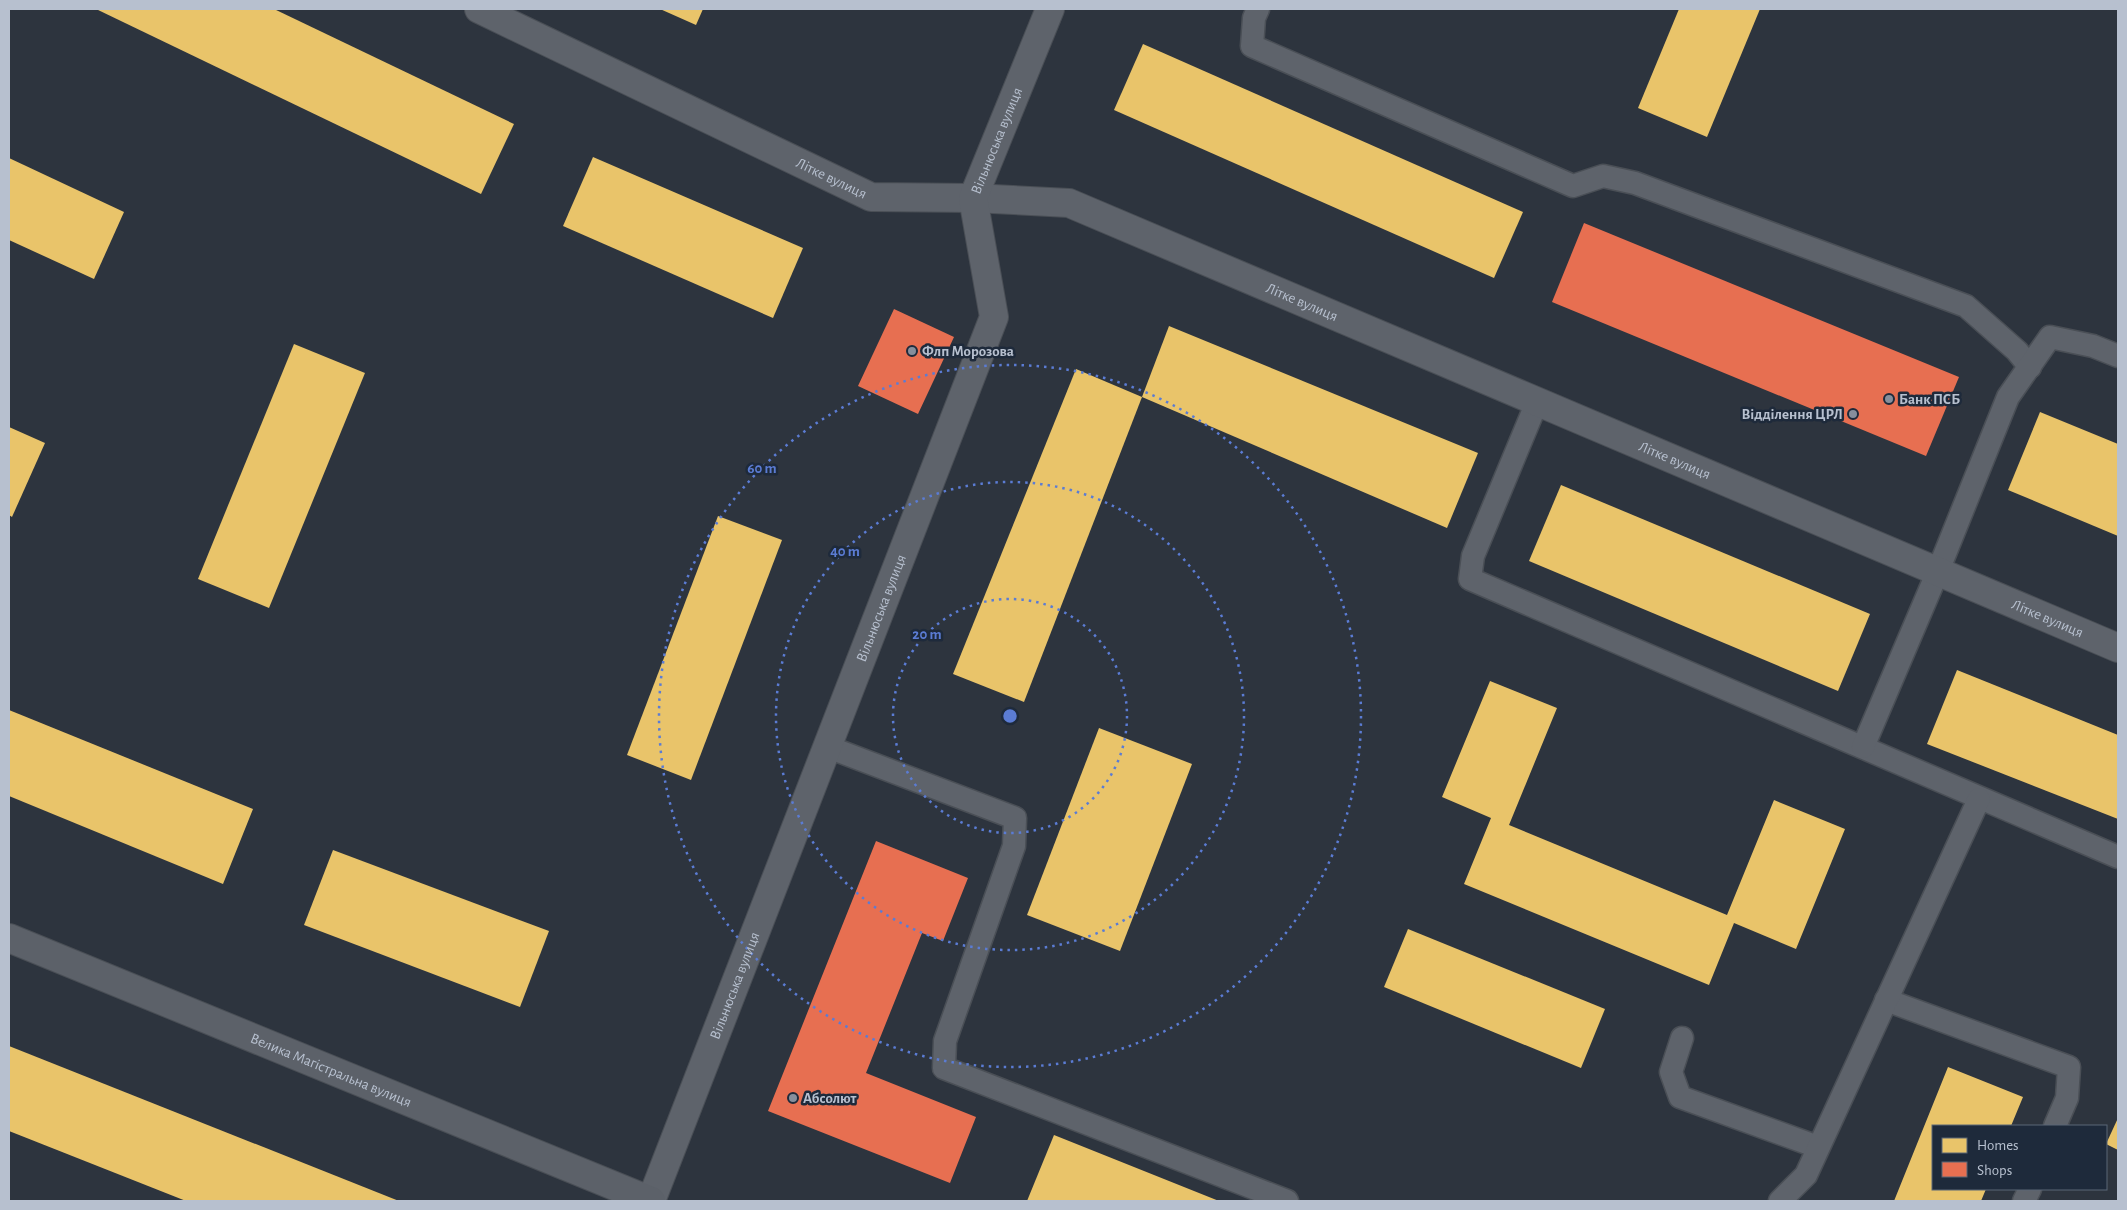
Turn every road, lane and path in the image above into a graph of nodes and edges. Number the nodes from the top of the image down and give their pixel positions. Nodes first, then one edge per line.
1 (479, 9) edge
2 (1050, 9) edge
3 (1258, 9) edge
4 (973, 198) junction
5 (2118, 356) edge
6 (2030, 366) junction
7 (1537, 402) junction
8 (1938, 572) junction
9 (2118, 648) edge
10 (828, 747) junction
11 (1862, 747) junction
12 (1979, 799) junction
13 (2118, 857) edge
14 (9, 938) edge
15 (1886, 1000) junction
16 (1682, 1038) dead end
17 (2055, 1125) edge
18 (1818, 1147) junction
19 (651, 1201) edge
20 (1287, 1201) edge
21 (1780, 1201) edge

1 - 4 street, Літке вулиця
2 - 4 street, Вільнюська вулиця
3 - 6 lane
4 - 7 street, Літке вулиця
4 - 10 street, Вільнюська вулиця
5 - 6 lane
6 - 8 lane
7 - 8 street, Літке вулиця
7 - 11 lane
8 - 9 street, Літке вулиця
8 - 11 lane
10 - 19 street, Вільнюська вулиця
10 - 20 lane
11 - 12 lane
12 - 13 lane
12 - 15 lane
14 - 19 street, Велика Магістральна вулиця
15 - 17 lane
15 - 18 lane
16 - 18 lane
18 - 21 lane

